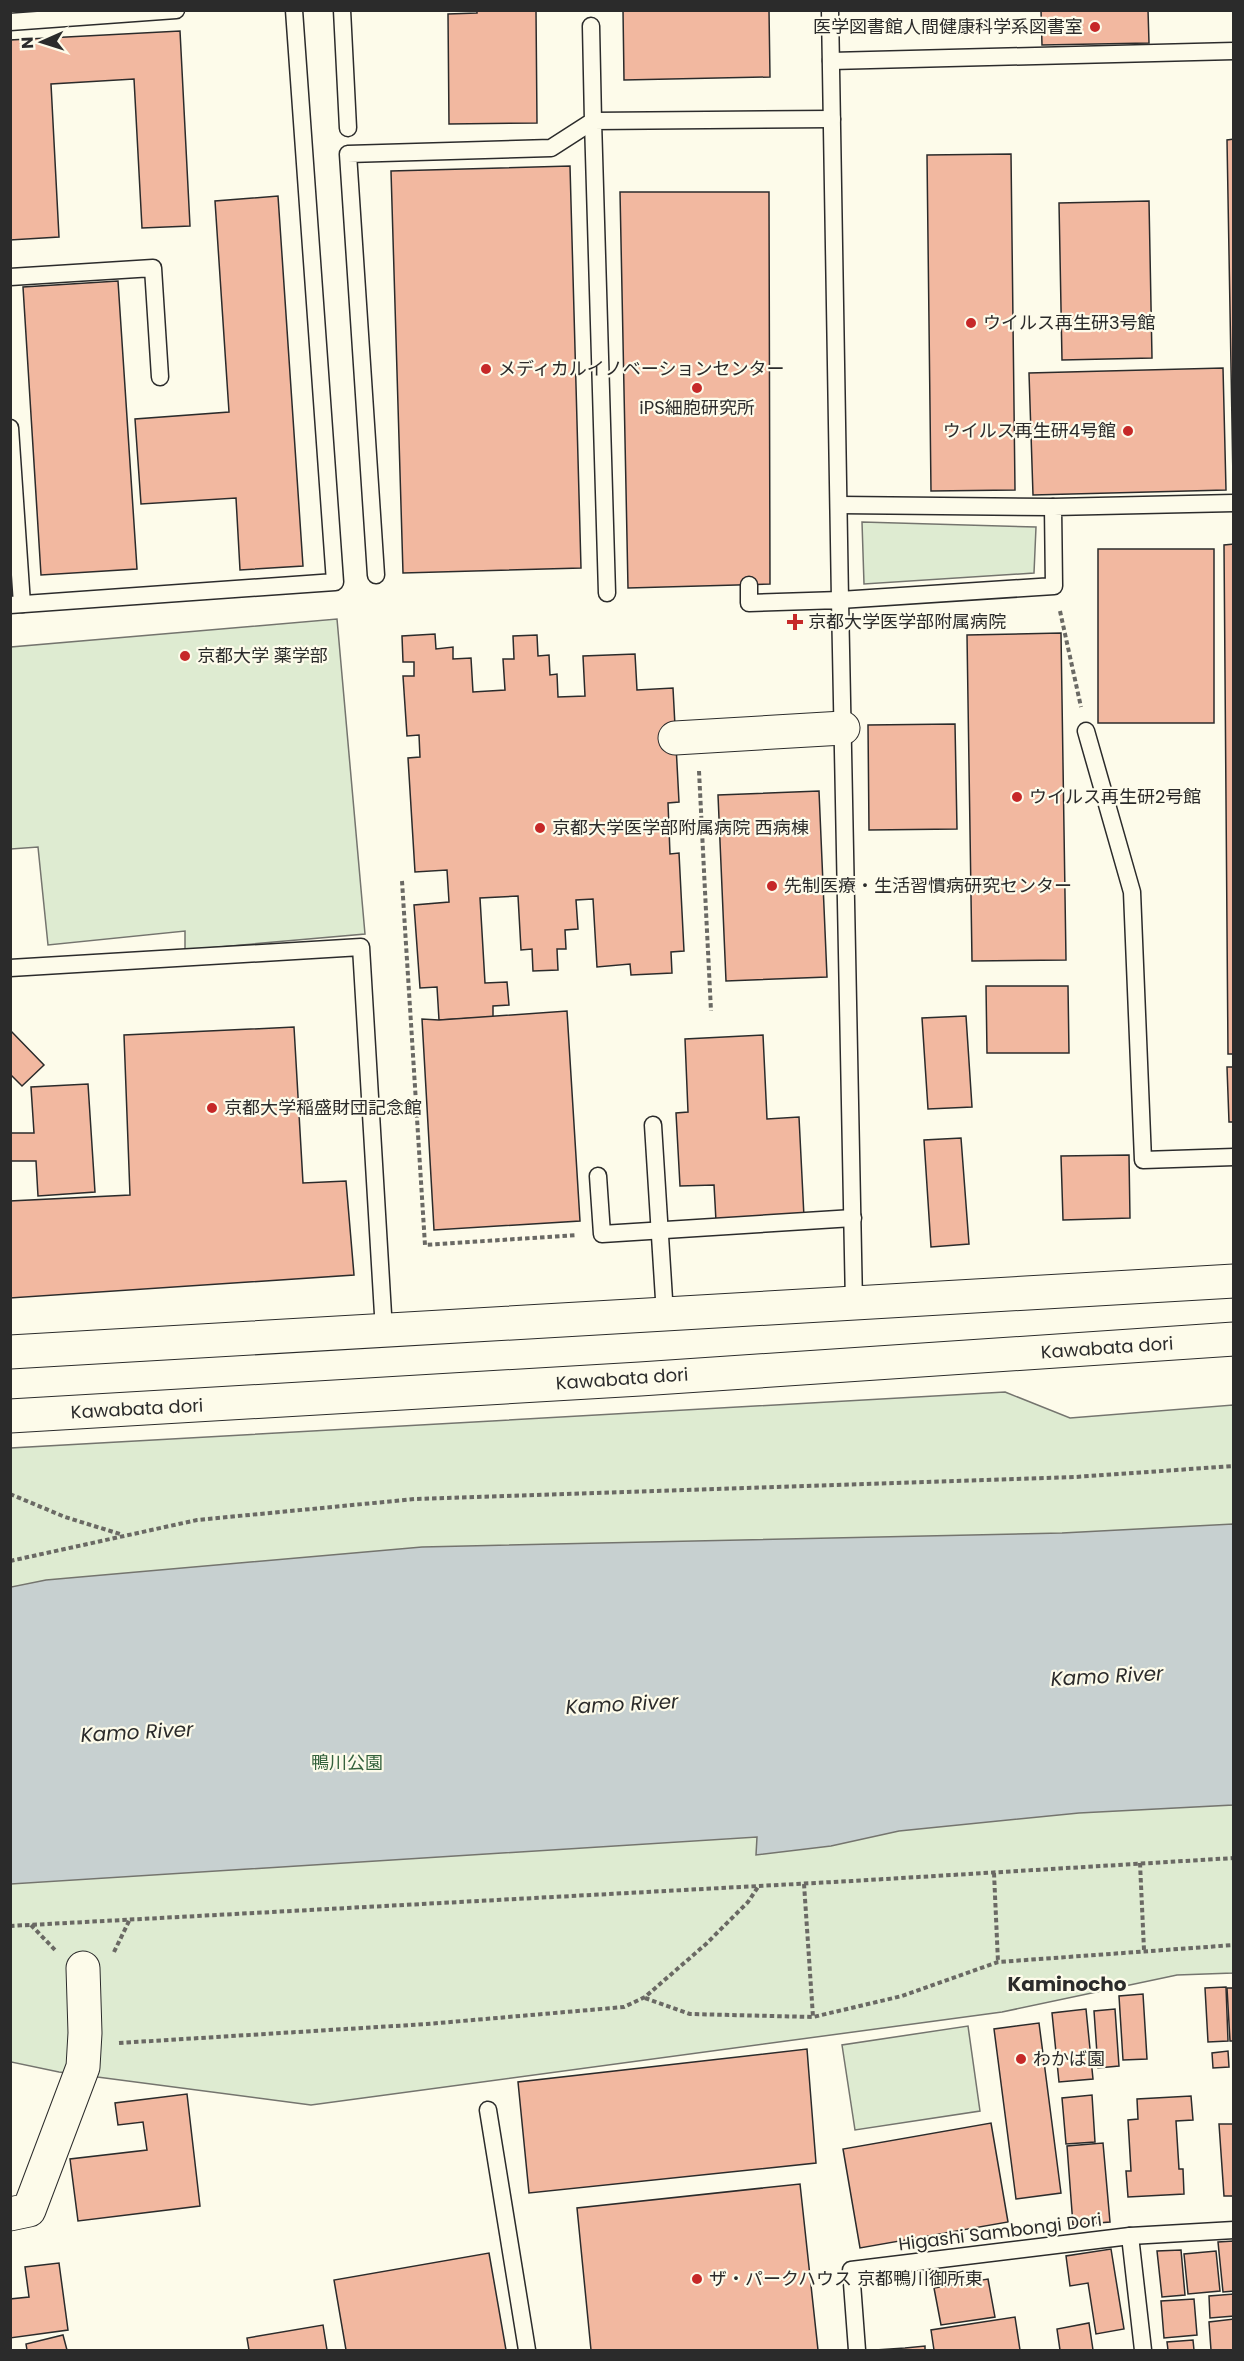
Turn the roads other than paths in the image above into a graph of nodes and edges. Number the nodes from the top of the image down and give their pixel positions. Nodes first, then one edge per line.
1 (176, 10) edge
2 (294, 10) edge
3 (342, 10) edge
4 (830, 10) edge
5 (10, 22) edge
6 (591, 26) dead end
7 (1233, 51) edge
8 (831, 61) junction
9 (832, 119) junction
10 (593, 121) junction
11 (348, 128) dead end
12 (10, 277) edge
13 (160, 377) dead end
14 (10, 428) edge
15 (1233, 502) edge
16 (839, 505) junction
17 (1053, 507) junction
18 (376, 575) dead end
19 (749, 585) dead end
20 (607, 592) dead end
21 (840, 600) junction
22 (16, 605) edge
23 (843, 728) junction
24 (1086, 731) road end
25 (686, 738) road end
26 (10, 968) edge
27 (653, 1125) dead end
28 (1233, 1157) edge
29 (598, 1176) dead end
30 (853, 1218) junction
31 (660, 1230) junction
32 (1233, 1281) edge
33 (854, 1304) junction
34 (665, 1315) junction
35 (384, 1331) junction
36 (1233, 1339) edge
37 (10, 1352) edge
38 (10, 1416) edge
39 (82, 1968) dead end
40 (488, 2110) dead end
41 (10, 2214) edge
42 (1233, 2230) edge
43 (1130, 2235) junction
44 (527, 2350) edge
45 (857, 2350) edge
46 (1143, 2350) edge

1 - 5 lane
2 - 22 lane
3 - 11 lane
4 - 8 lane
6 - 10 lane
7 - 8 lane
8 - 9 lane
9 - 10 lane
9 - 16 lane
10 - 18 lane
10 - 20 lane
12 - 13 lane
14 - 22 lane
15 - 17 lane
16 - 17 lane
16 - 21 lane
17 - 21 lane
19 - 21 lane
21 - 23 lane
23 - 25 street
23 - 30 lane
24 - 28 lane
26 - 35 lane
27 - 31 lane
29 - 31 lane
30 - 31 lane
30 - 33 lane
31 - 34 lane
32 - 33 street
33 - 34 street
34 - 35 street
35 - 37 street
36 - 38 street, Kawabata dori
39 - 41 street
40 - 44 lane
42 - 43 lane, Higashi Sambongi Dori
43 - 45 lane, Higashi Sambongi Dori
43 - 46 lane

